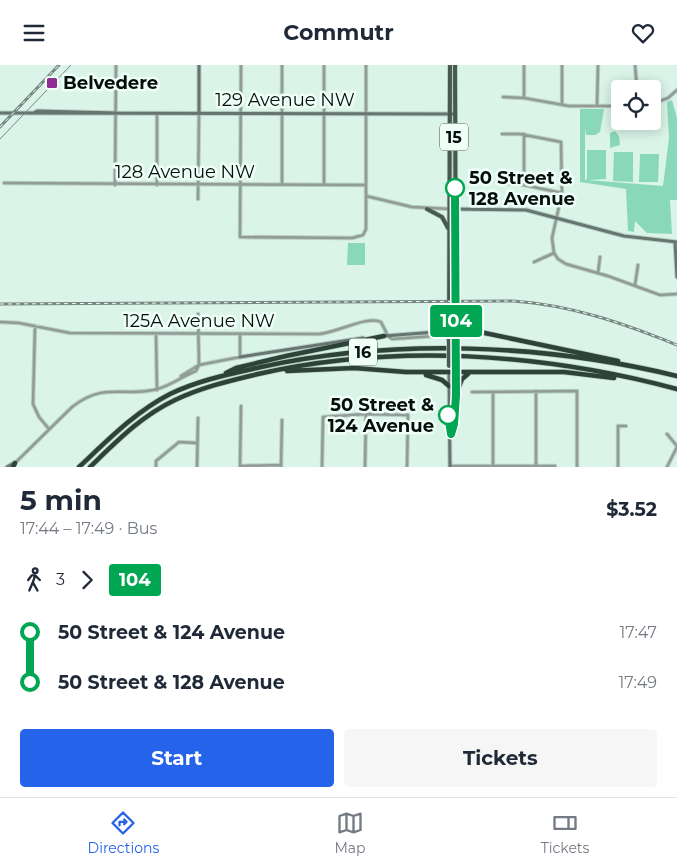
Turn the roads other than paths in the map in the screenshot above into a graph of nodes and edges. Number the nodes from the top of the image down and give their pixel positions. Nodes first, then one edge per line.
1 (116, 65) edge
2 (199, 65) edge
3 (241, 65) edge
4 (282, 65) edge
5 (324, 65) edge
6 (366, 65) edge
7 (450, 65) edge
8 (455, 65) edge
9 (524, 65) edge
10 (562, 65) edge
11 (598, 65) edge
12 (635, 65) edge
13 (636, 80) edge
14 (677, 90) edge
15 (503, 97) dead end
16 (524, 98) junction
17 (661, 101) edge
18 (562, 105) junction
19 (597, 106) junction
20 (611, 106) edge
21 (0, 113) edge
22 (115, 113) junction
23 (157, 113) junction
24 (199, 113) junction
25 (241, 113) junction
26 (283, 113) junction
27 (324, 114) junction
28 (366, 114) junction
29 (452, 114) junction
30 (502, 134) dead end
31 (524, 134) junction
32 (4, 183) dead end
33 (500, 183) dead end
34 (115, 185) junction
35 (157, 185) junction
36 (198, 185) junction
37 (240, 185) junction
38 (282, 185) junction
39 (324, 185) junction
40 (366, 185) junction
41 (524, 185) junction
42 (562, 193) junction
43 (366, 196) junction
44 (198, 199) dead end
45 (427, 209) junction
46 (452, 209) junction
47 (557, 218) junction
48 (450, 231) junction
49 (676, 242) edge
50 (554, 253) junction
51 (600, 257) dead end
52 (534, 262) dead end
53 (638, 265) dead end
54 (598, 273) junction
55 (677, 277) edge
56 (636, 285) junction
57 (677, 294) edge
58 (449, 308) junction
59 (456, 309) junction
60 (198, 313) dead end
61 (0, 322) edge
62 (35, 326) junction
63 (433, 331) junction
64 (480, 332) junction
65 (156, 334) junction
66 (198, 334) junction
67 (240, 334) junction
68 (386, 336) junction
69 (449, 336) junction
70 (456, 336) junction
71 (240, 357) junction
72 (199, 365) junction
73 (651, 370) junction
74 (273, 371) junction
75 (404, 372) junction
76 (449, 373) junction
77 (456, 373) junction
78 (468, 373) junction
79 (220, 376) junction
80 (677, 376) edge
81 (636, 380) junction
82 (449, 386) junction
83 (677, 389) edge
84 (156, 390) junction
85 (536, 391) junction
86 (472, 392) dead end
87 (492, 392) junction
88 (456, 395) junction
89 (241, 406) dead end
90 (366, 414) junction
91 (198, 417) dead end
92 (282, 420) dead end
93 (626, 425) dead end
94 (49, 429) junction
95 (451, 434) junction
96 (667, 434) dead end
97 (197, 443) junction
98 (677, 447) edge
99 (14, 465) edge
100 (240, 466) edge
101 (281, 466) edge
102 (450, 466) edge
103 (493, 466) edge
104 (555, 466) edge
105 (7, 467) edge
106 (79, 467) edge
107 (90, 467) edge
108 (156, 467) edge
109 (197, 467) edge
110 (322, 467) edge
111 (365, 467) edge
112 (408, 467) edge
113 (536, 467) edge
114 (577, 467) edge
115 (618, 467) edge
116 (667, 467) edge

1 - 22 street
2 - 24 street
3 - 25 street
4 - 26 street
5 - 27 street
6 - 28 street
7 - 29 main road, 15
8 - 29 main road, 15
9 - 16 street
10 - 18 street
11 - 19 street
12 - 13 street
14 - 17 street
15 - 16 street
16 - 18 street
18 - 19 street
19 - 20 street
21 - 22 street, 129 Avenue NW
22 - 23 street, 129 Avenue NW
22 - 34 street
23 - 24 street, 129 Avenue NW
23 - 35 street
24 - 25 street, 129 Avenue NW
24 - 36 street
25 - 26 street, 129 Avenue NW
25 - 37 street
26 - 27 street, 129 Avenue NW
26 - 38 street
27 - 28 street, 129 Avenue NW
27 - 39 street
28 - 29 street, 129 Avenue NW
28 - 40 street
29 - 46 main road, 15
30 - 31 street
31 - 41 street
31 - 42 street
32 - 34 street, 128 Avenue NW
33 - 41 street
34 - 35 street, 128 Avenue NW
35 - 36 street, 128 Avenue NW
36 - 37 street, 128 Avenue NW
36 - 44 street
37 - 38 street, 128 Avenue NW
37 - 43 street
38 - 39 street, 128 Avenue NW
39 - 40 street, 128 Avenue NW
40 - 43 street
41 - 42 street
42 - 47 street
43 - 45 street
45 - 46 street
45 - 48 main road
46 - 47 street
46 - 48 main road
46 - 59 main road
47 - 49 street
47 - 50 street
48 - 58 main road
49 - 55 street
50 - 52 street
50 - 54 street
51 - 54 street
53 - 56 street
54 - 56 street
56 - 57 street
58 - 63 main road
58 - 69 main road
59 - 64 highway
59 - 70 main road
60 - 66 street
61 - 62 street, 125A Avenue NW
62 - 65 street, 125A Avenue NW
62 - 94 street
63 - 68 street
63 - 69 street
64 - 70 highway
64 - 73 highway
65 - 66 street, 125A Avenue NW
65 - 84 street
66 - 67 street, 125A Avenue NW
66 - 72 street
67 - 68 street, 125A Avenue NW
67 - 71 street
68 - 69 street
68 - 71 street
68 - 79 highway
69 - 70 highway
69 - 70 main road
69 - 76 main road, bridge
70 - 77 main road, bridge
71 - 72 street
72 - 84 street
73 - 79 highway, 16
73 - 80 highway, 16
74 - 75 highway
74 - 81 highway, 16
74 - 107 highway, 16
75 - 76 highway
75 - 82 highway
76 - 77 highway
76 - 82 street
77 - 78 highway
77 - 88 street
78 - 81 highway
78 - 88 highway
79 - 106 highway, 16
81 - 83 highway, 16
82 - 95 street
84 - 94 street
85 - 87 street
85 - 113 street
85 - 114 street
86 - 87 street
87 - 103 street
88 - 95 street
89 - 100 street
90 - 110 street
90 - 111 street
90 - 112 street
91 - 97 street
92 - 101 street
93 - 115 street
94 - 99 street
95 - 102 street
96 - 98 street
97 - 108 street
97 - 109 street
98 - 116 street
99 - 105 street
100 - 101 street
102 - 103 street
103 - 113 street
104 - 113 street

